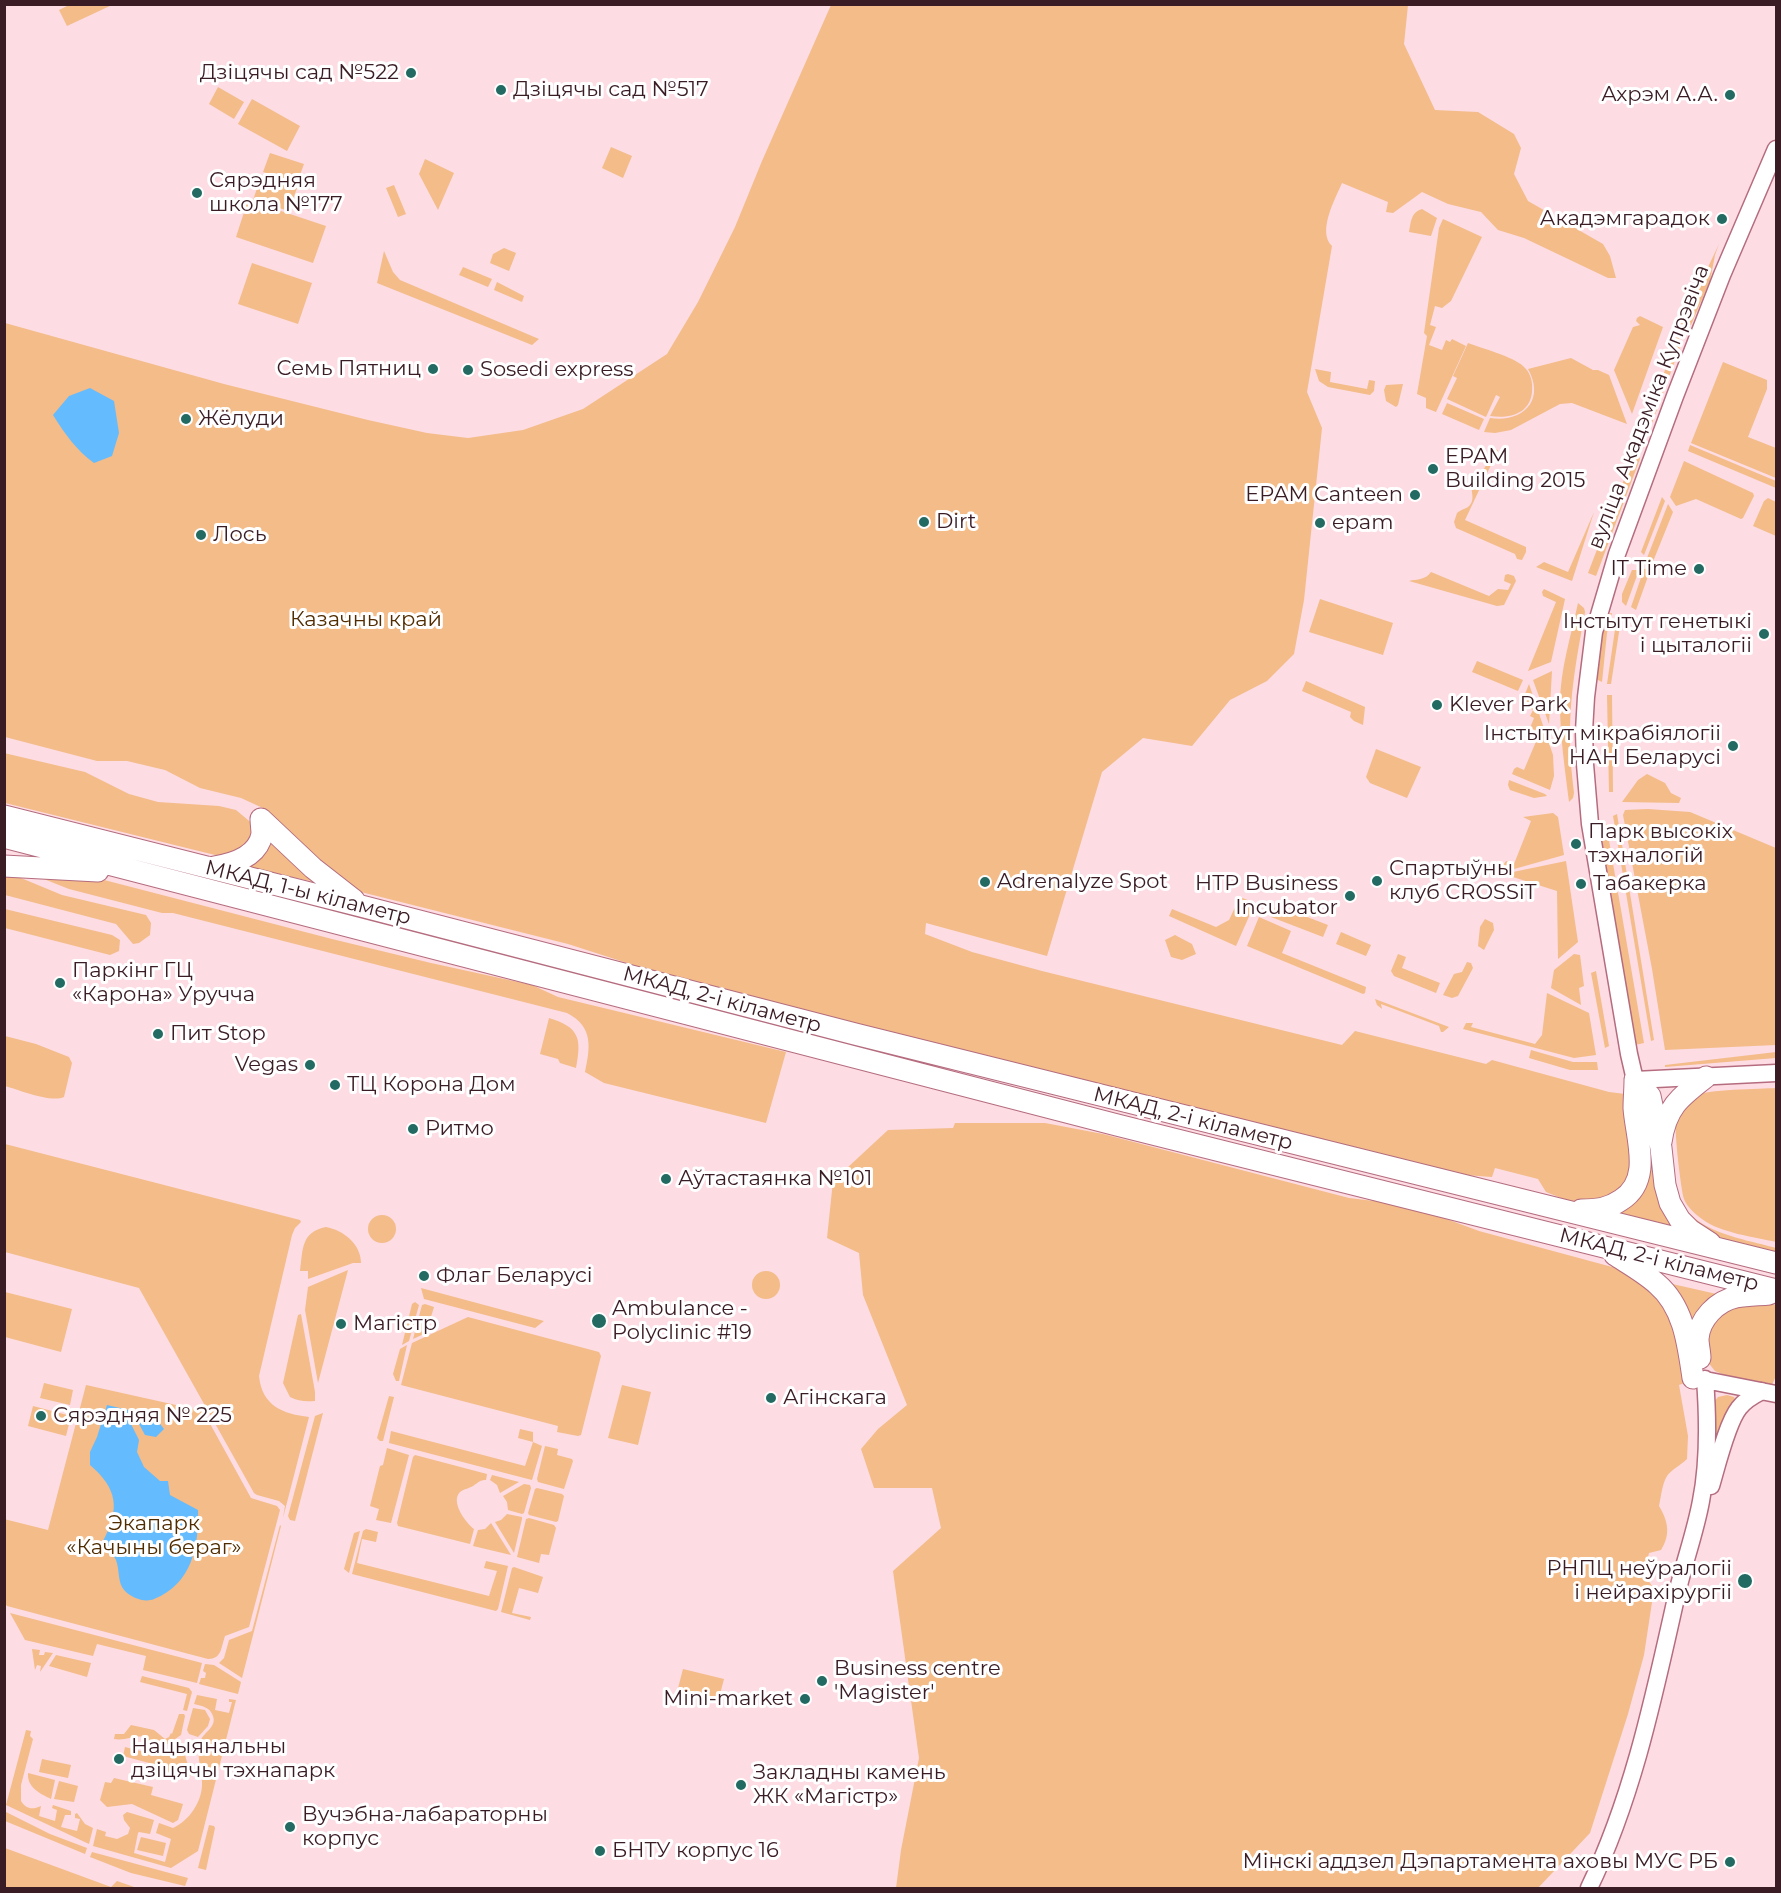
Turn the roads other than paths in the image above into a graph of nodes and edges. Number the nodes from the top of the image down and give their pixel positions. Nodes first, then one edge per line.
1 (1776, 148) edge
2 (4, 816) edge
3 (4, 837) edge
4 (4, 866) edge
5 (207, 868) junction
6 (143, 873) junction
7 (361, 906) junction
8 (611, 971) joint
9 (605, 992) joint
10 (1776, 1073) edge
11 (1706, 1077) junction
12 (1635, 1080) junction
13 (1661, 1148) junction
14 (1550, 1208) junction
15 (1605, 1247) junction
16 (1723, 1251) junction
17 (1776, 1263) edge
18 (1776, 1292) edge
19 (1699, 1378) junction
20 (1769, 1392) edge
21 (1693, 1532) junction
22 (1589, 1888) edge

1 - 12 main road, вуліца Акадэміка Купрэвіча
2 - 5 highway, МКАД, 1-ы кіламетр
3 - 6 highway, МКАД, 1-ы кіламетр
4 - 6 highway
5 - 7 highway, МКАД, 1-ы кіламетр
5 - 7 highway
6 - 9 highway, МКАД, 1-ы кіламетр
7 - 8 highway, МКАД, 1-ы кіламетр
8 - 14 highway, МКАД, 2-і кіламетр
9 - 15 highway, МКАД, 2-і кіламетр
10 - 11 main road
11 - 12 main road
11 - 13 highway
12 - 13 highway
12 - 14 highway
13 - 16 highway
14 - 16 highway, МКАД, 2-і кіламетр
15 - 18 highway, МКАД, 2-і кіламетр
15 - 19 highway
16 - 17 highway, МКАД, 2-і кіламетр
18 - 19 highway
19 - 20 main road
19 - 21 main road
20 - 21 main road
21 - 22 main road

